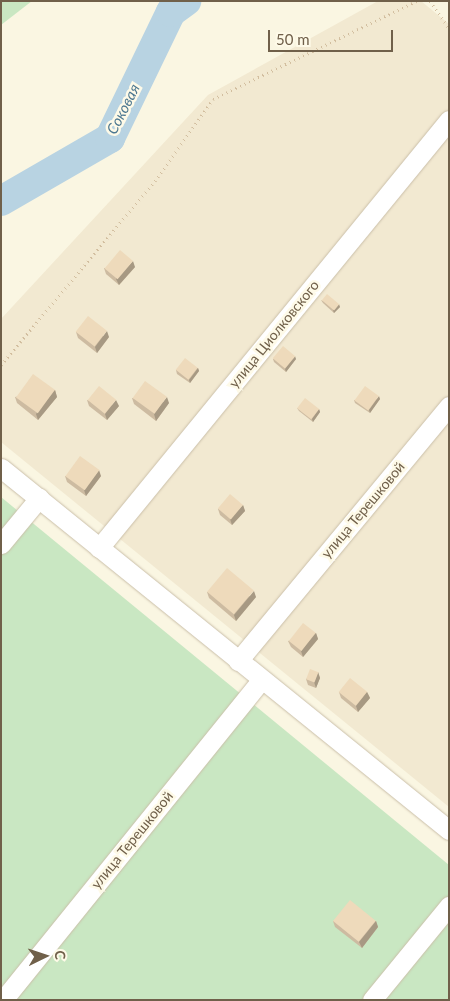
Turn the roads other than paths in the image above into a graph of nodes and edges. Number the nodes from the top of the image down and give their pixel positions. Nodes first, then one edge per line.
1 (449, 120) edge
2 (449, 406) edge
3 (1, 468) edge
4 (39, 498) junction
5 (1, 544) edge
6 (99, 548) junction
7 (238, 661) junction
8 (261, 680) junction
9 (449, 830) edge
10 (449, 906) edge
11 (4, 1000) edge
12 (372, 1000) edge

1 - 6 street, улица Циолковского
2 - 7 street, улица Терешковой
3 - 4 street
4 - 5 street
4 - 6 street
6 - 7 street
7 - 8 street
8 - 9 street
8 - 11 street, улица Терешковой
10 - 12 street

